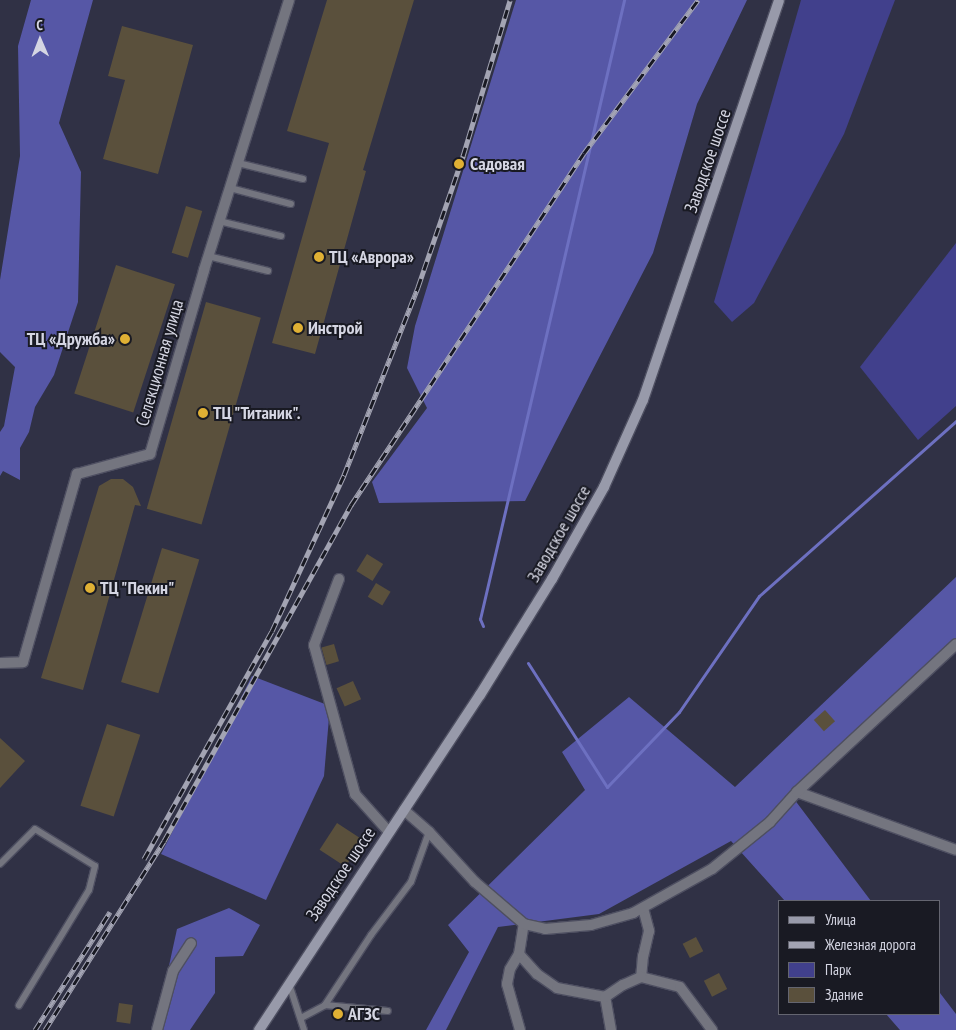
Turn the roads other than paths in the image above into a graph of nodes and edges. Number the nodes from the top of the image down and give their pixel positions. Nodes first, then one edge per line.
1 (289, 0) edge
2 (779, 0) edge
3 (238, 163) junction
4 (303, 179) dead end
5 (230, 188) junction
6 (291, 204) dead end
7 (219, 221) junction
8 (281, 236) dead end
9 (208, 256) junction
10 (268, 271) dead end
11 (339, 579) dead end
12 (956, 644) edge
13 (0, 663) edge
14 (797, 792) junction
15 (404, 810) junction
16 (389, 832) junction
17 (429, 832) junction
18 (956, 850) edge
19 (0, 864) edge
20 (643, 908) junction
21 (524, 924) junction
22 (191, 943) dead end
23 (519, 954) junction
24 (641, 977) junction
25 (289, 982) junction
26 (605, 997) junction
27 (19, 1005) dead end
28 (325, 1005) junction
29 (388, 1011) dead end
30 (301, 1018) junction
31 (158, 1030) edge
32 (259, 1030) edge
33 (304, 1030) edge
34 (520, 1030) edge
35 (611, 1030) edge
36 (712, 1030) edge

1 - 3 street, Селекционная улица
2 - 15 main road, Заводское шоссе
3 - 4 lane
3 - 5 street, Селекционная улица
5 - 6 lane
5 - 7 street, Селекционная улица
7 - 8 lane
7 - 9 street, Селекционная улица
9 - 10 lane
9 - 13 street, Селекционная улица
11 - 16 street
12 - 14 street
14 - 18 street
14 - 20 street
15 - 16 main road, Заводское шоссе
15 - 17 street
16 - 25 main road, Заводское шоссе
17 - 21 street
17 - 28 lane
19 - 27 lane
20 - 21 street
20 - 24 street
21 - 23 street
22 - 31 street
23 - 26 street
23 - 34 street
24 - 26 street
24 - 36 street
25 - 30 lane
25 - 32 main road, Заводское шоссе
26 - 35 street
28 - 29 lane
28 - 30 lane
30 - 33 lane

